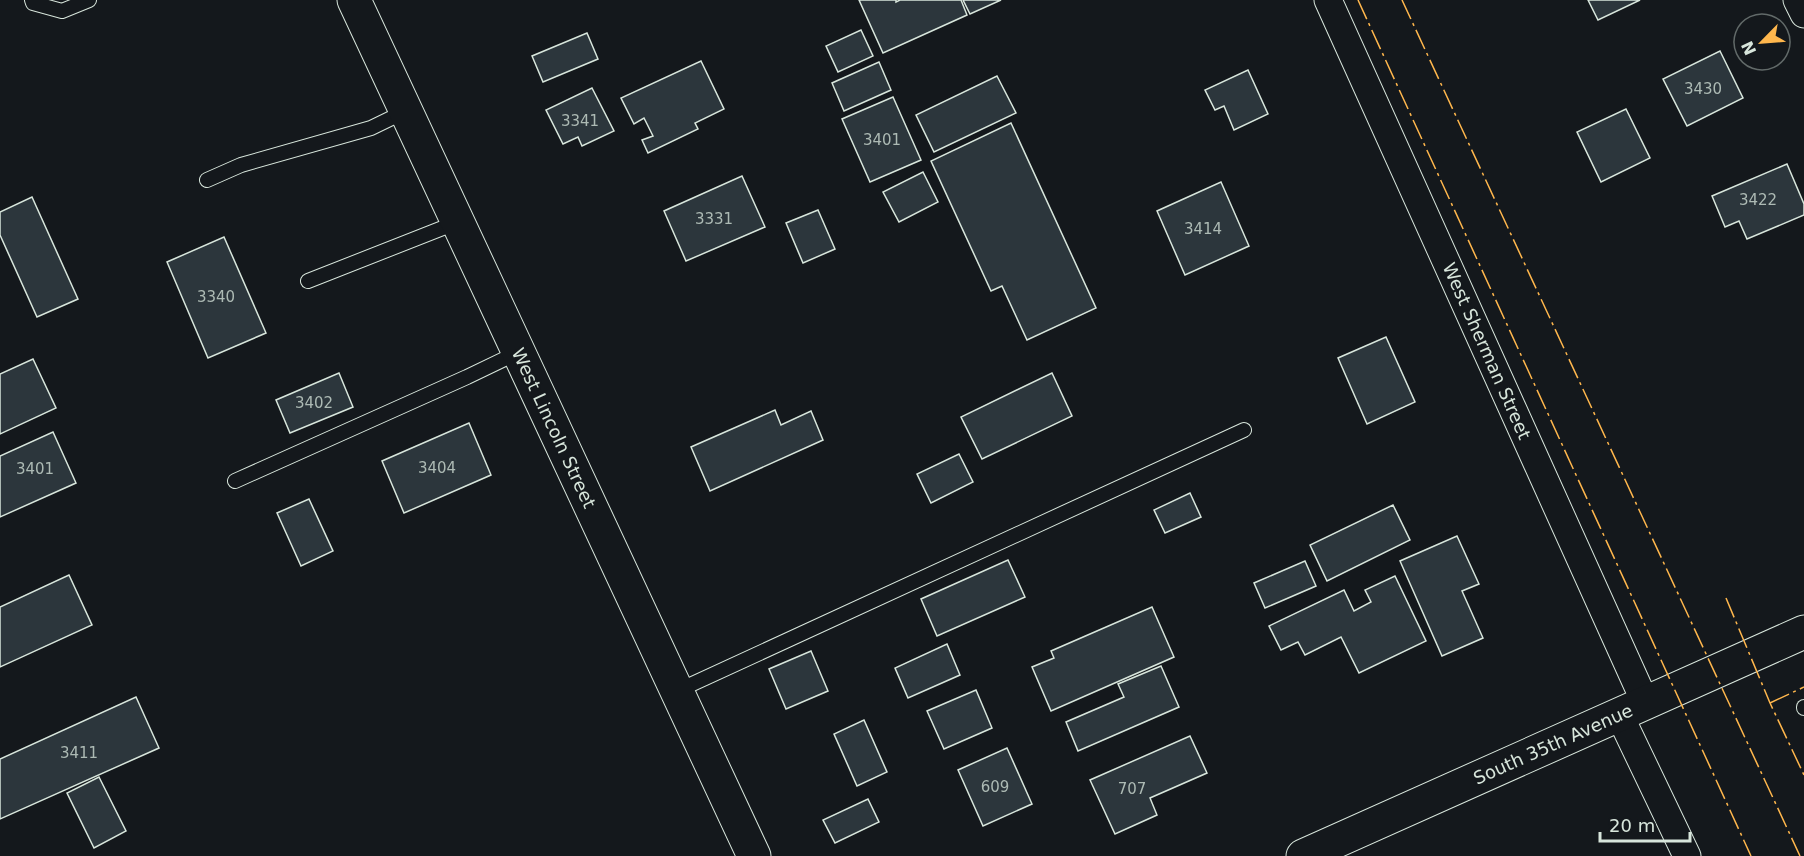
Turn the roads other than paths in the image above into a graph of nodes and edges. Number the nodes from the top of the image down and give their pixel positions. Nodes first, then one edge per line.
1 (32, 0) edge
2 (89, 0) edge
3 (354, 0) edge
4 (1328, 0) edge
5 (1797, 0) edge
6 (1804, 14) edge
7 (406, 111) junction
8 (207, 180) dead end
9 (458, 222) junction
10 (308, 281) dead end
11 (519, 352) junction
12 (1244, 430) dead end
13 (235, 481) dead end
14 (1804, 632) edge
15 (677, 691) junction
16 (1632, 708) junction
17 (754, 856) edge
18 (1303, 856) edge
19 (1687, 856) edge

1 - 2 lane
3 - 7 street, West Lincoln Street
4 - 16 street, West Sherman Street
5 - 6 street
7 - 8 lane
7 - 9 street, West Lincoln Street
9 - 10 lane
9 - 11 street, West Lincoln Street
11 - 13 lane
11 - 15 street, West Lincoln Street
12 - 15 lane
14 - 16 street, South 35th Avenue
15 - 17 street, West Lincoln Street
16 - 18 street, South 35th Avenue
16 - 19 street, West Sherman Street

